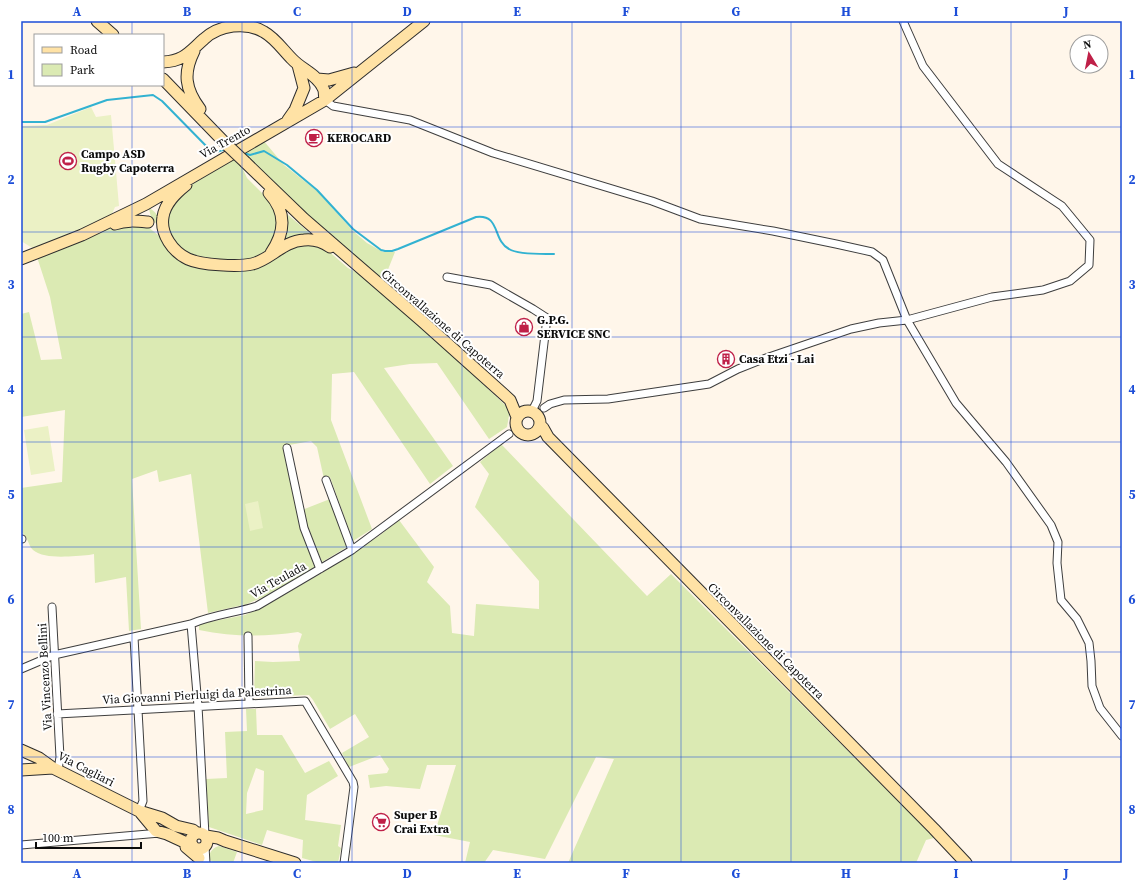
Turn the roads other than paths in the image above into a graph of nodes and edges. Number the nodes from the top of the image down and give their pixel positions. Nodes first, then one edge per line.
1 (97, 21) edge
2 (424, 21) edge
3 (903, 21) edge
4 (112, 34) edge
5 (196, 46) junction
6 (164, 62) edge
7 (298, 66) junction
8 (364, 70) junction
9 (317, 79) junction
10 (164, 80) edge
11 (304, 88) junction
12 (325, 100) junction
13 (205, 122) junction
14 (285, 123) junction
15 (199, 172) junction
16 (254, 172) junction
17 (146, 204) junction
18 (162, 218) junction
19 (148, 222) junction
20 (93, 230) junction
21 (167, 239) junction
22 (270, 254) junction
23 (21, 259) edge
24 (356, 265) junction
25 (447, 277) dead end
26 (908, 320) junction
27 (530, 418) junction
28 (509, 434) joint
29 (548, 437) junction
30 (287, 448) dead end
31 (326, 480) dead end
32 (352, 550) junction
33 (320, 569) junction
34 (52, 607) dead end
35 (191, 624) junction
36 (248, 636) dead end
37 (134, 637) junction
38 (54, 655) junction
39 (21, 669) edge
40 (250, 704) junction
41 (198, 706) junction
42 (138, 710) junction
43 (57, 714) junction
44 (1122, 736) edge
45 (21, 750) edge
46 (56, 769) junction
47 (21, 770) edge
48 (139, 811) junction
49 (154, 821) junction
50 (161, 832) junction
51 (176, 838) junction
52 (201, 840) junction
53 (21, 845) edge
54 (203, 861) edge
55 (295, 863) edge
56 (344, 863) edge
57 (966, 863) edge

1 - 4 street
2 - 8 street, Via Trento
3 - 26 street
5 - 6 street
5 - 7 street
5 - 13 street
7 - 9 street
7 - 11 street
8 - 9 street
8 - 12 street, Via Trento
9 - 12 street
10 - 13 street
11 - 12 street
11 - 14 street
12 - 14 street, Via Trento
12 - 26 street
13 - 16 street, Circonvallazione di Capoterra, bridge
14 - 15 street, Via Trento
15 - 17 street, Via Trento
15 - 18 street
16 - 22 street
16 - 24 street, Circonvallazione di Capoterra
17 - 18 street
17 - 19 street
17 - 20 street, Via Trento
18 - 21 street
19 - 20 street
19 - 21 street
20 - 23 street, Via Trento
21 - 22 street
22 - 24 street
24 - 27 street, Circonvallazione di Capoterra
25 - 27 street
26 - 27 street
26 - 44 street
27 - 28 street
27 - 29 street, Circonvallazione di Capoterra
27 - 29 street
28 - 32 street, Via Teulada
29 - 57 street, Circonvallazione di Capoterra
30 - 33 street
31 - 32 street
32 - 33 street, Via Teulada
33 - 35 street, Via Teulada
34 - 38 street, Via Vincenzo Bellini
35 - 37 street, Via Teulada
35 - 41 street
36 - 40 street
37 - 38 street, Via Teulada
37 - 42 street
38 - 39 street, Via Teulada
38 - 43 street, Via Vincenzo Bellini
40 - 41 street, Via Giovanni Pierluigi da Palestrina
40 - 56 street, Via Giovanni Pierluigi da Palestrina
41 - 42 street, Via Giovanni Pierluigi da Palestrina
41 - 52 street
42 - 43 street, Via Giovanni Pierluigi da Palestrina
42 - 48 street
43 - 46 street, Via Vincenzo Bellini
45 - 46 street, Via Cagliari
46 - 47 street
46 - 48 street, Via Cagliari
48 - 49 street, Via Cagliari
49 - 50 street, Via Cagliari
49 - 52 street, Via Cagliari
50 - 51 street, Via Cagliari
50 - 53 street
51 - 52 street, Via Cagliari
51 - 54 street
52 - 54 street
52 - 55 street

